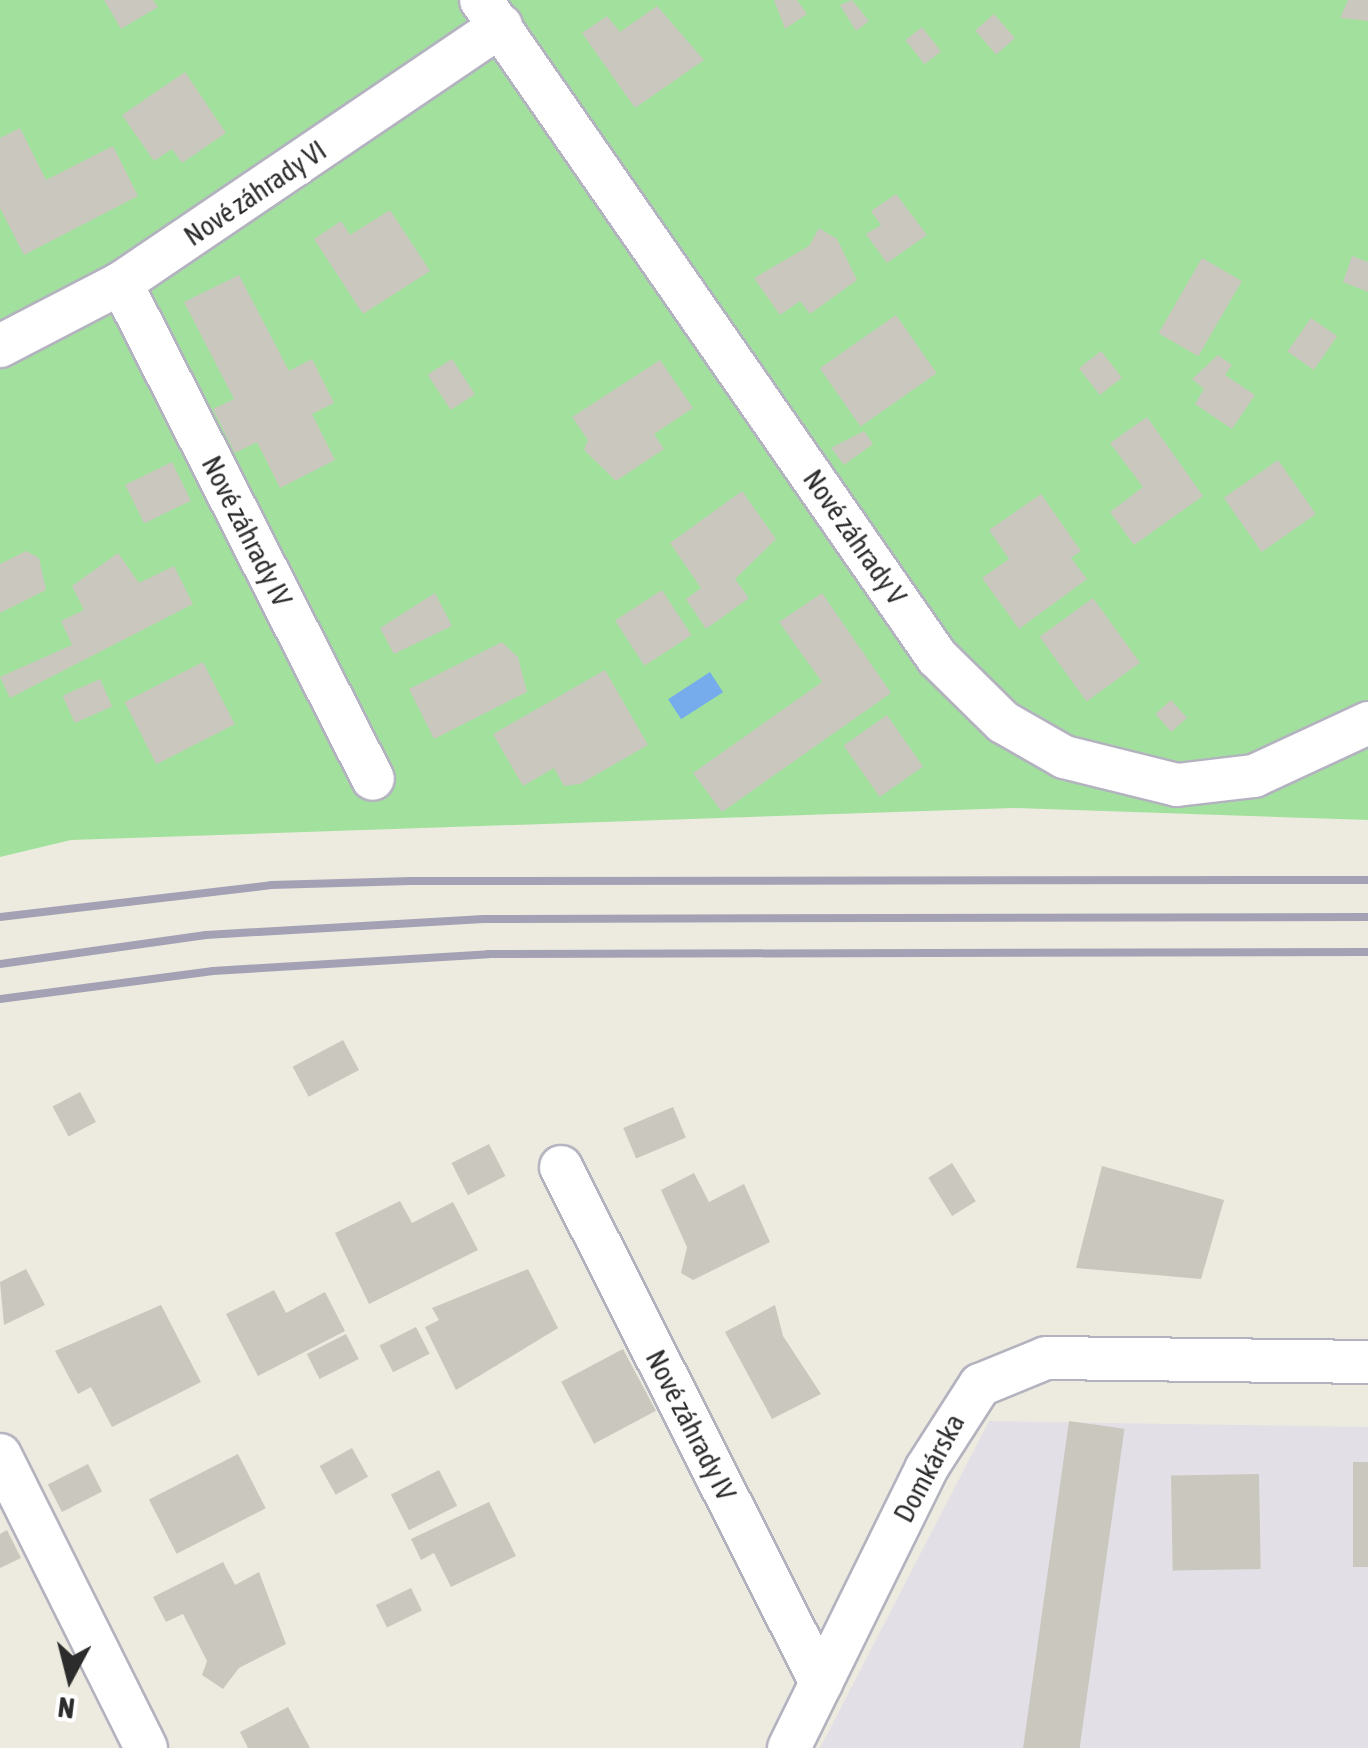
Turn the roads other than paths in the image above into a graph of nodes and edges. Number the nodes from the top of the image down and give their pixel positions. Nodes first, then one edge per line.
1 (491, 13) edge
2 (121, 284) junction
3 (0, 346) edge
4 (1367, 714) edge
5 (372, 779) dead end
6 (562, 1167) dead end
7 (1368, 1362) edge
8 (0, 1455) edge
9 (821, 1682) junction
10 (146, 1748) edge
11 (790, 1748) edge

1 - 2 street, Nové záhrady VI
1 - 4 street, Nové záhrady V
2 - 3 street, Nové záhrady VI
2 - 5 street, Nové záhrady IV
6 - 9 street, Nové záhrady IV
7 - 9 street, Domkárska
8 - 10 street
9 - 11 street, Domkárska

